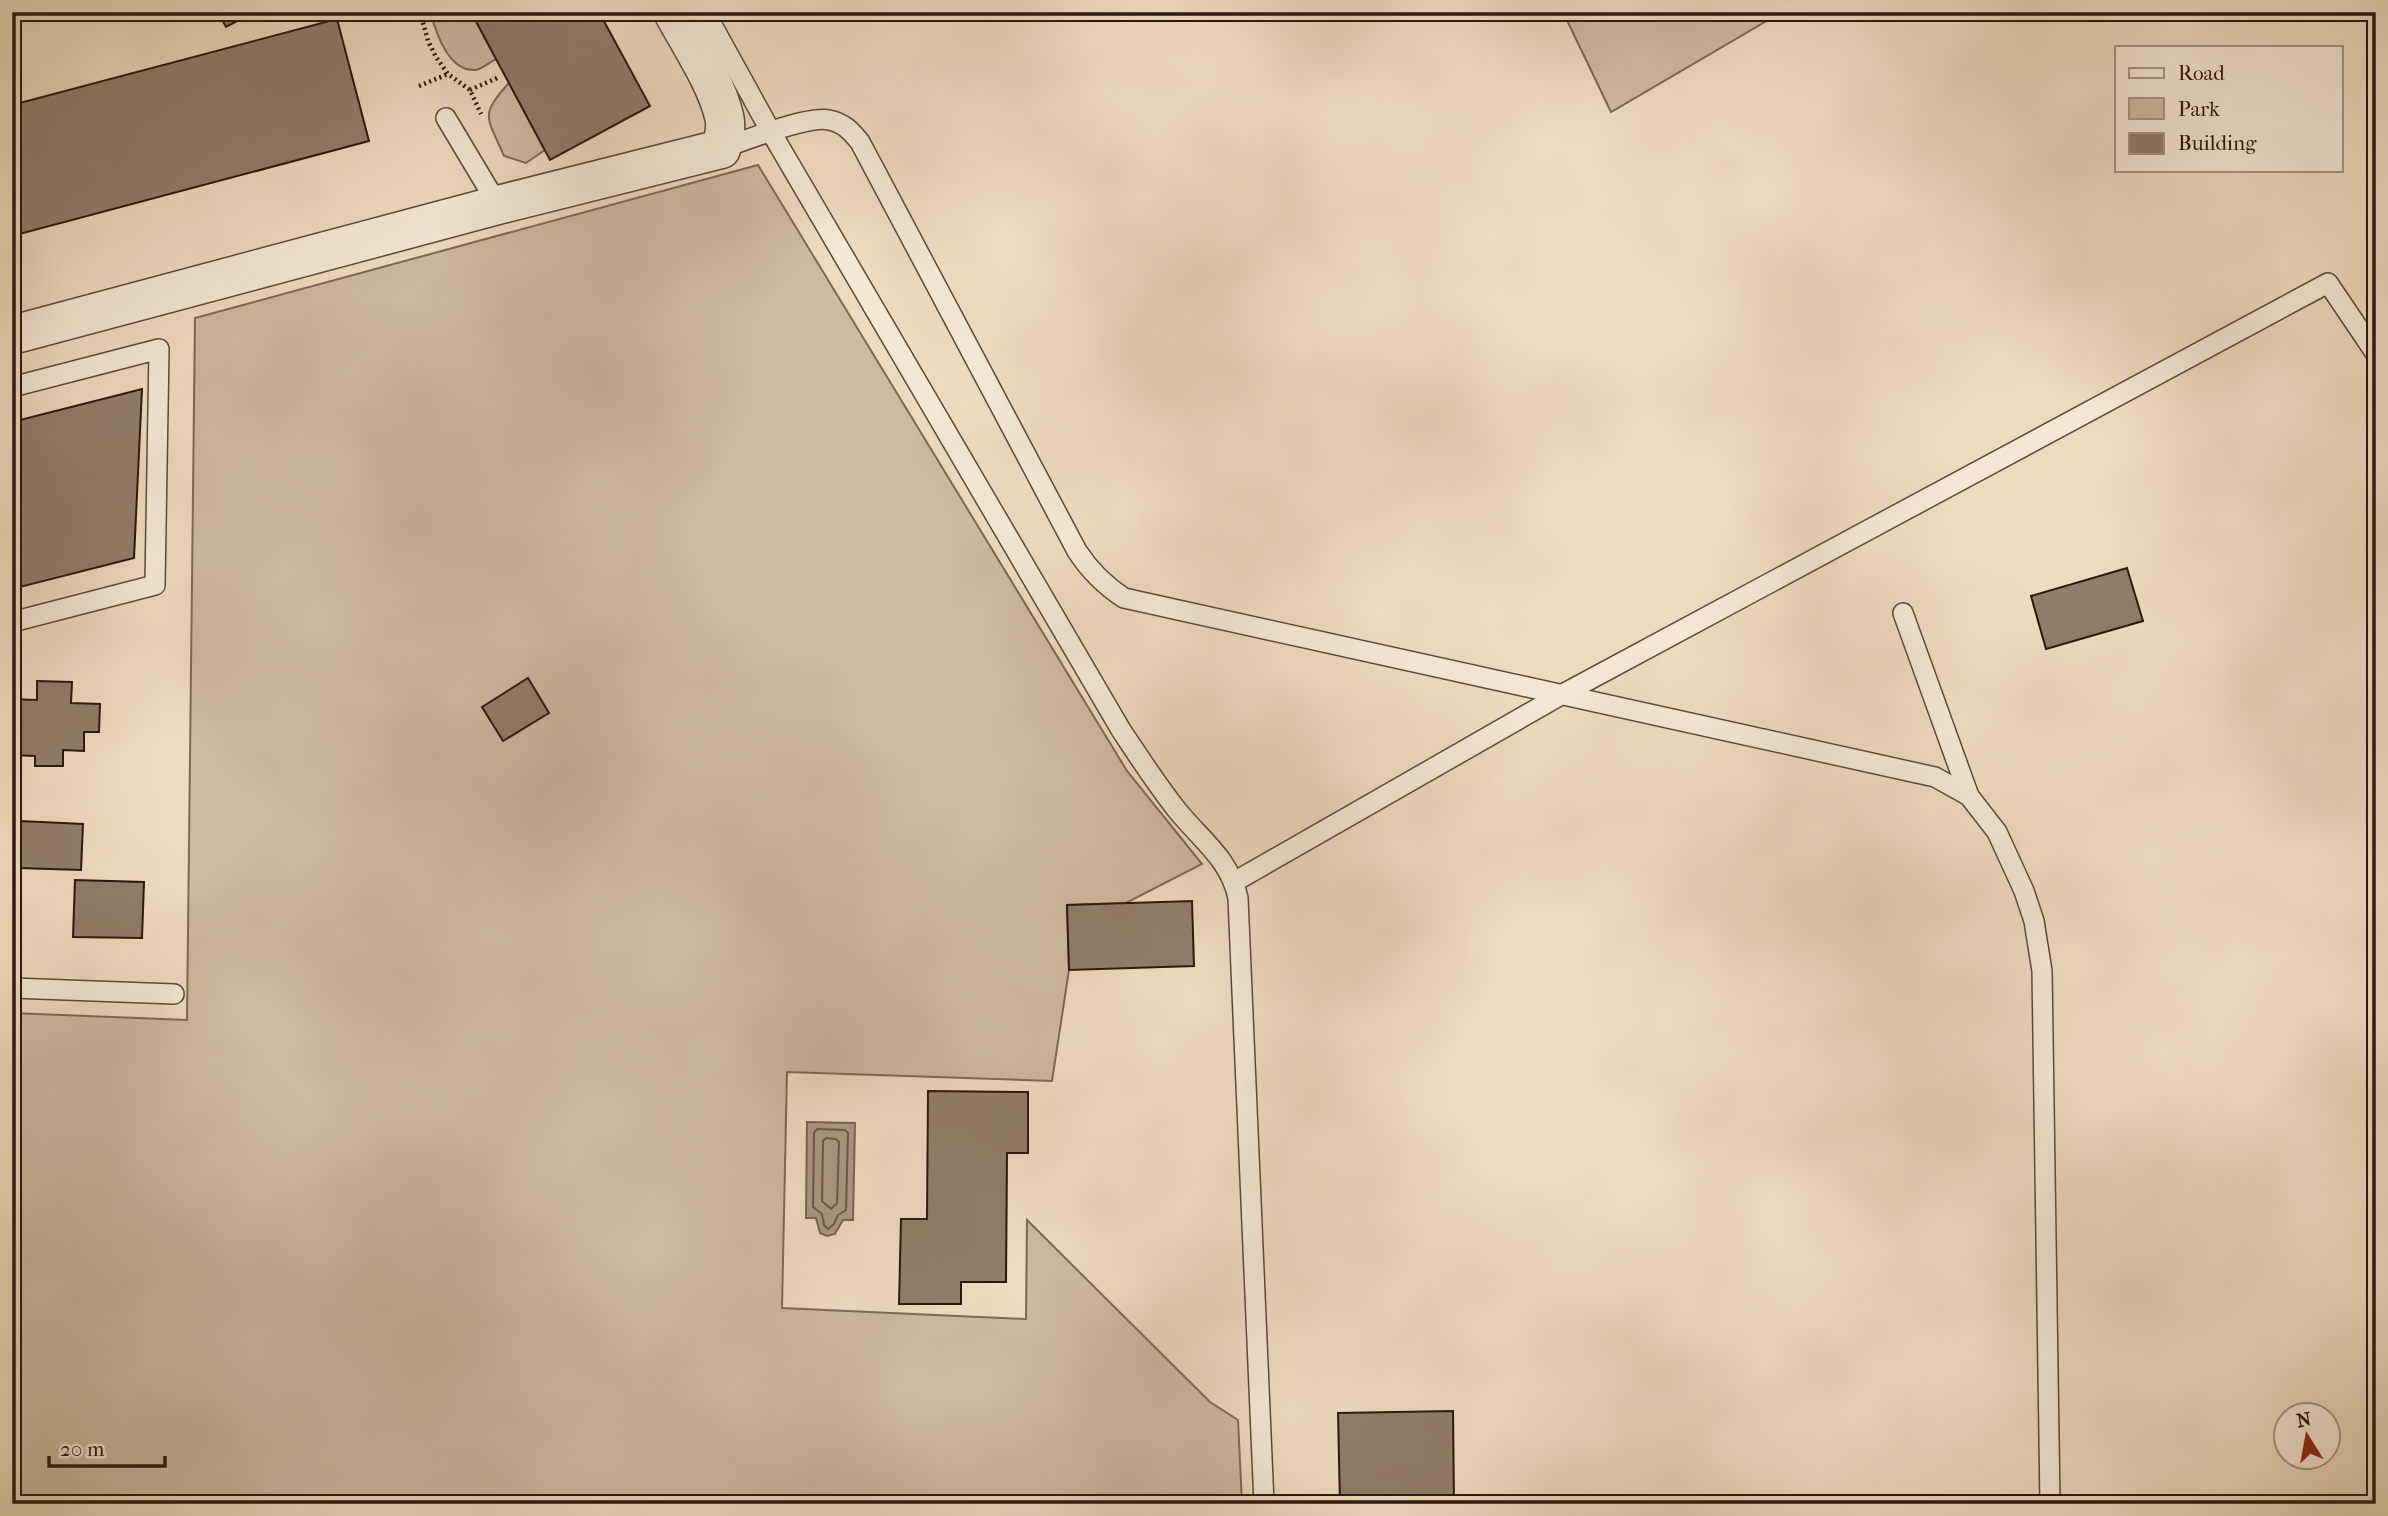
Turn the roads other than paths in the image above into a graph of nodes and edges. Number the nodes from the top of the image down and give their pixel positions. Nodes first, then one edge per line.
1 (673, 12) edge
2 (705, 12) edge
3 (446, 118) dead end
4 (771, 132) junction
5 (721, 149) junction
6 (498, 205) junction
7 (12, 335) edge
8 (2376, 355) edge
9 (12, 387) edge
10 (1903, 613) dead end
11 (12, 622) edge
12 (1561, 695) junction
13 (1969, 796) junction
14 (1234, 882) junction
15 (12, 988) edge
16 (174, 994) dead end
17 (1264, 1504) edge
18 (2050, 1504) edge

1 - 5 street
2 - 4 lane
3 - 6 lane
4 - 5 lane
4 - 12 lane
4 - 14 lane
5 - 6 street
6 - 7 street
8 - 12 lane
9 - 11 lane
10 - 13 lane
12 - 13 lane
12 - 14 lane
13 - 18 lane
14 - 17 lane
15 - 16 lane

